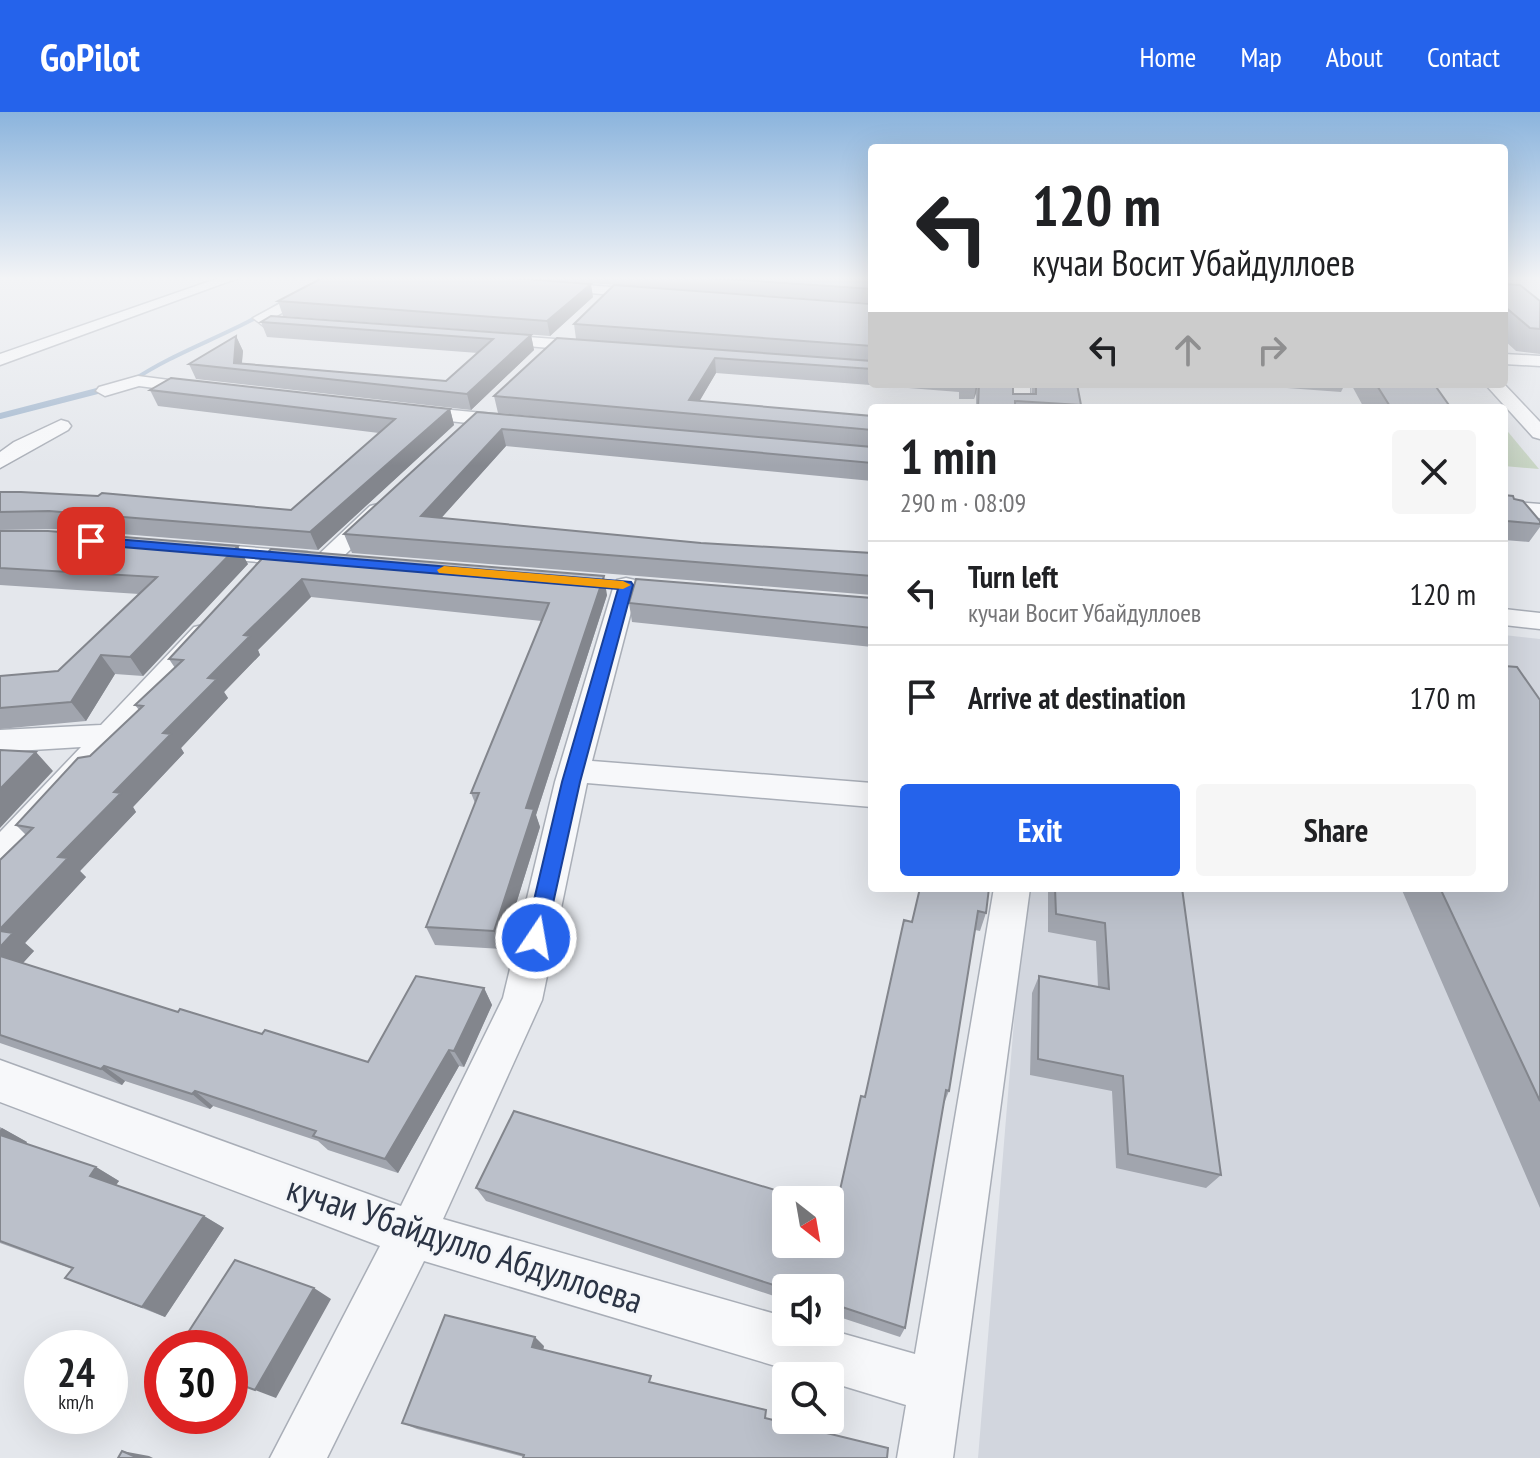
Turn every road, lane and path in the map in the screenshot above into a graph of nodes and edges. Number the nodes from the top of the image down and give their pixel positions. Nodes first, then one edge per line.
1 (54, 341) edge
2 (513, 341) edge
3 (558, 341) edge
4 (554, 344) junction
5 (618, 349) edge
6 (1508, 359) edge
7 (0, 360) edge
8 (1540, 361) edge
9 (532, 366) edge
10 (1498, 388) edge
11 (105, 391) dead end
12 (213, 391) edge
13 (499, 398) edge
14 (383, 409) edge
15 (476, 419) junction
16 (540, 425) edge
17 (61, 426) dead end
18 (1540, 433) edge
19 (453, 441) edge
20 (0, 462) edge
21 (395, 495) edge
22 (1508, 508) edge
23 (1540, 511) edge
24 (167, 547) edge
25 (273, 556) junction
26 (325, 561) junction
27 (357, 563) edge
28 (253, 579) edge
29 (626, 585) dead end
30 (222, 612) edge
31 (1508, 617) edge
32 (1540, 621) edge
33 (110, 735) junction
34 (0, 741) edge
35 (574, 771) junction
36 (868, 795) edge
37 (0, 855) edge
38 (1011, 892) edge
39 (0, 1081) edge
40 (412, 1234) junction
41 (936, 1387) junction
42 (926, 1451) edge
43 (298, 1458) edge

1 - 7 street
2 - 4 street
3 - 4 street
4 - 5 street
4 - 9 street
6 - 8 street
10 - 18 street
11 - 12 street
13 - 15 street
14 - 15 street
15 - 16 street
15 - 19 street
17 - 20 street
21 - 26 street
22 - 23 street
24 - 25 street
25 - 26 street
25 - 28 street
26 - 27 street
29 - 35 street
30 - 33 street
31 - 32 street
33 - 34 street
33 - 37 street
35 - 36 street
35 - 40 street
38 - 41 street
39 - 40 street, кучаи Убайдулло Абдуллоева
40 - 41 street, кучаи Убайдулло Абдуллоева
40 - 43 street
41 - 42 street

